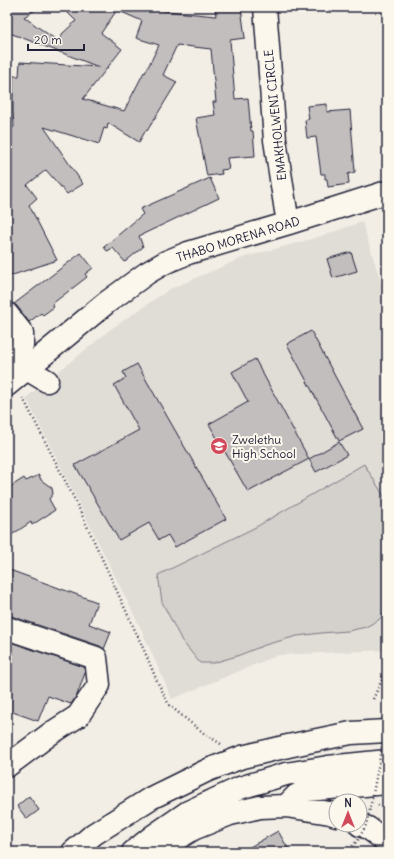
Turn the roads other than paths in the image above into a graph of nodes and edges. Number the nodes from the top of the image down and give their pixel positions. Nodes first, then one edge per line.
1 (266, 7) edge
2 (387, 192) edge
3 (289, 223) junction
4 (7, 314) edge
5 (14, 379) edge
6 (48, 381) dead end
7 (7, 628) edge
8 (387, 731) edge
9 (387, 762) edge
10 (7, 766) edge
11 (387, 783) edge
12 (286, 806) junction
13 (328, 813) edge
14 (368, 828) edge
15 (387, 842) edge
16 (73, 852) edge
17 (133, 852) edge
18 (156, 852) edge

1 - 3 street, EMAKHOLWENI CIRCLE
2 - 3 street, THABO MORENA ROAD
3 - 5 street, THABO MORENA ROAD
4 - 5 street
5 - 6 street
7 - 10 street
8 - 16 street
9 - 17 street
11 - 12 street
12 - 13 street
12 - 18 street
14 - 15 street

